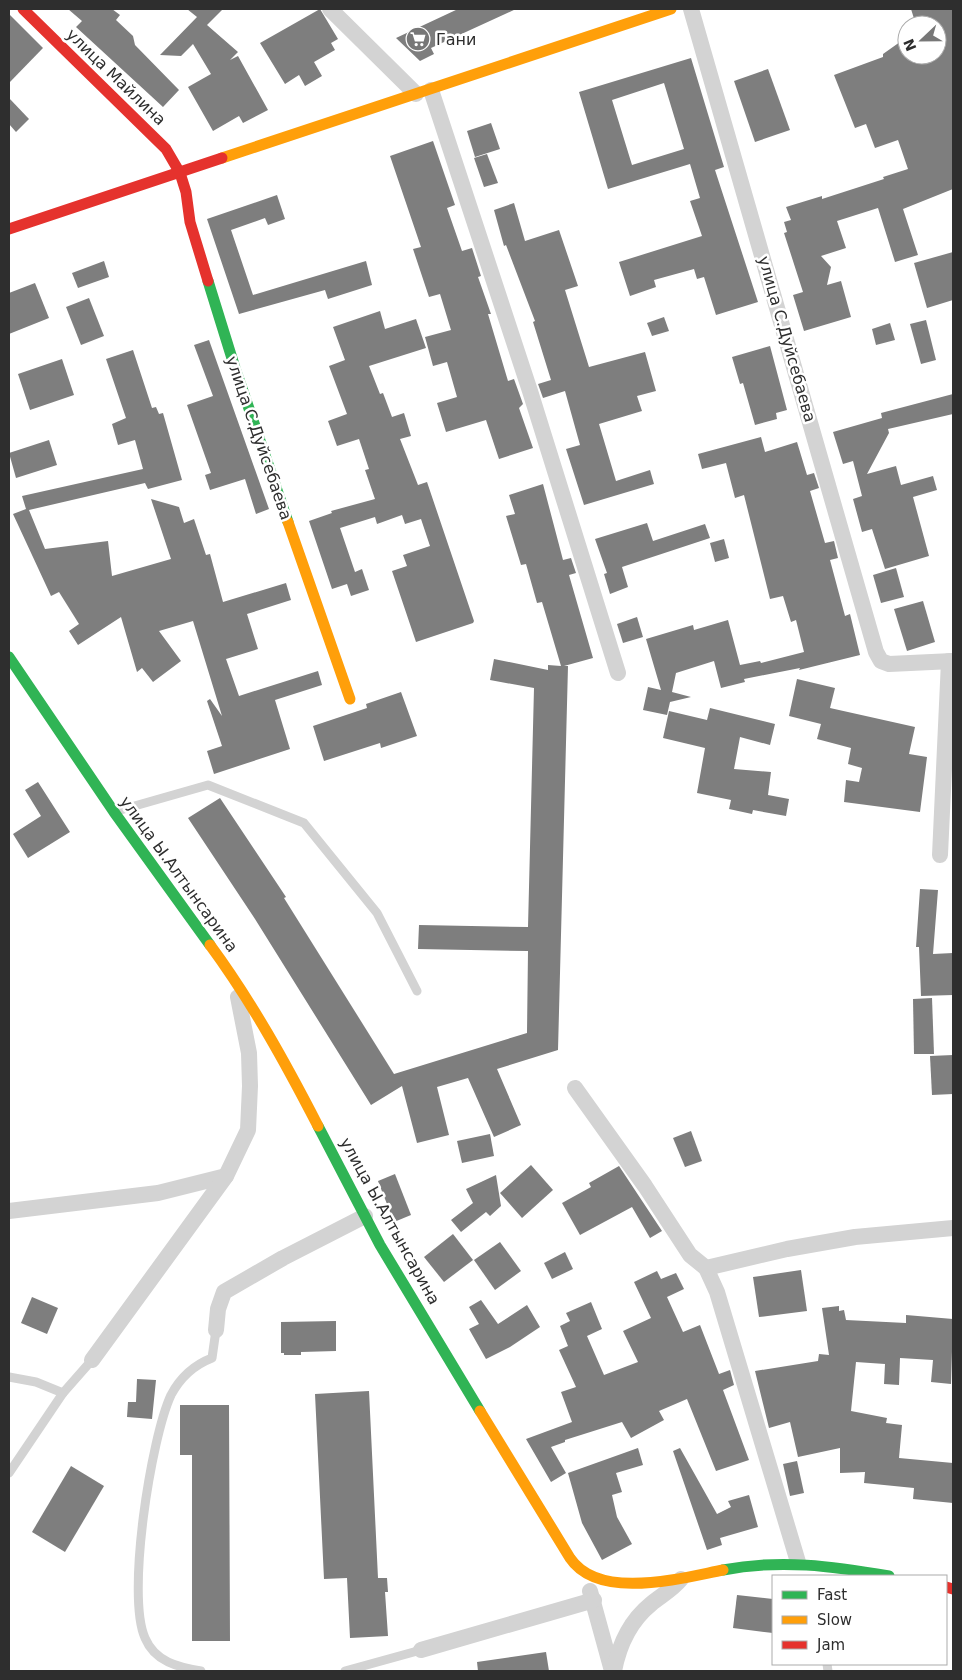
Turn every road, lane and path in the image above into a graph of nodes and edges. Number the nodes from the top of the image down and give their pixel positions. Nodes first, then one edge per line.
1 (23, 9) edge
2 (330, 9) edge
3 (671, 9) edge
4 (691, 9) edge
5 (643, 12) edge
6 (423, 92) junction
7 (180, 173) junction
8 (9, 229) edge
9 (9, 657) edge
10 (951, 661) edge
11 (618, 673) dead end
12 (350, 699) dead end
13 (114, 812) junction
14 (940, 855) dead end
15 (234, 978) junction
16 (418, 991) dead end
17 (575, 1088) dead end
18 (226, 1176) junction
19 (9, 1211) edge
20 (364, 1216) junction
21 (953, 1228) edge
22 (706, 1268) junction
23 (216, 1330) joint
24 (92, 1360) joint
25 (9, 1377) edge
26 (63, 1393) junction
27 (9, 1473) edge
28 (798, 1562) junction
29 (824, 1570) edge
30 (582, 1572) junction
31 (877, 1575) edge
32 (681, 1578) junction
33 (594, 1600) junction
34 (420, 1650) joint
35 (201, 1671) edge
36 (346, 1671) edge
37 (613, 1671) edge

1 - 7 street, улица Майлина
2 - 6 street
3 - 5 street
4 - 10 street, улица С.Дуйсебаева
5 - 6 street
6 - 7 street
6 - 11 street
7 - 8 street
7 - 12 street, улица С.Дуйсебаева
9 - 13 street, улица Ы.Алтынсарина
10 - 14 street
13 - 15 street, улица Ы.Алтынсарина
13 - 16 lane
15 - 18 street
15 - 20 street, улица Ы.Алтынсарина
17 - 22 street
18 - 19 street
18 - 24 street
20 - 23 street
20 - 30 street, улица Ы.Алтынсарина
21 - 22 street
22 - 28 street
23 - 35 lane
24 - 26 lane
25 - 26 lane
26 - 27 lane
28 - 29 street
28 - 32 street
29 - 31 street
30 - 32 street
30 - 33 street
32 - 37 street
33 - 34 street
33 - 37 street
34 - 36 lane

